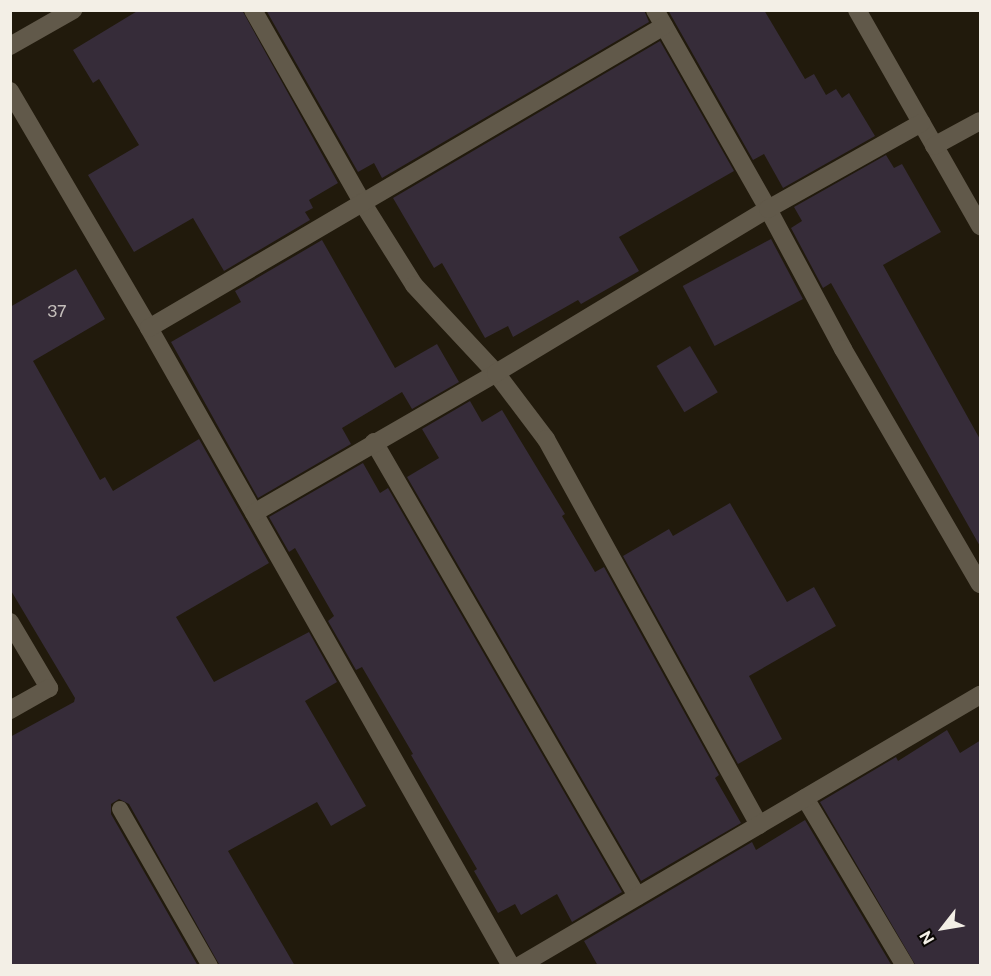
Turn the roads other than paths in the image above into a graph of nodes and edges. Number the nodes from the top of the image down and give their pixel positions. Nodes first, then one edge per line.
1 (73, 10) edge
2 (253, 10) edge
3 (857, 10) edge
4 (659, 18) edge
5 (10, 46) edge
6 (10, 91) edge
7 (981, 120) edge
8 (921, 123) junction
9 (934, 146) junction
10 (362, 202) junction
11 (768, 209) junction
12 (981, 226) edge
13 (149, 328) junction
14 (496, 373) junction
15 (374, 442) junction
16 (254, 513) junction
17 (981, 584) edge
18 (10, 622) edge
19 (981, 694) edge
20 (10, 710) edge
21 (805, 798) junction
22 (120, 808) dead end
23 (759, 825) junction
24 (637, 896) junction
25 (210, 966) edge
26 (511, 966) edge
27 (519, 966) edge
28 (904, 966) edge

1 - 5 street
2 - 10 street
3 - 8 street
4 - 10 street
4 - 11 street
6 - 13 street
7 - 9 street
8 - 9 street
8 - 11 street
9 - 12 street
10 - 13 street
10 - 14 street
11 - 14 street
11 - 17 street
13 - 16 street
14 - 15 street
14 - 23 street
15 - 16 street
15 - 24 street
16 - 26 street
18 - 20 street
19 - 21 street
21 - 23 street
21 - 28 street
22 - 25 lane
23 - 24 street
24 - 27 street

